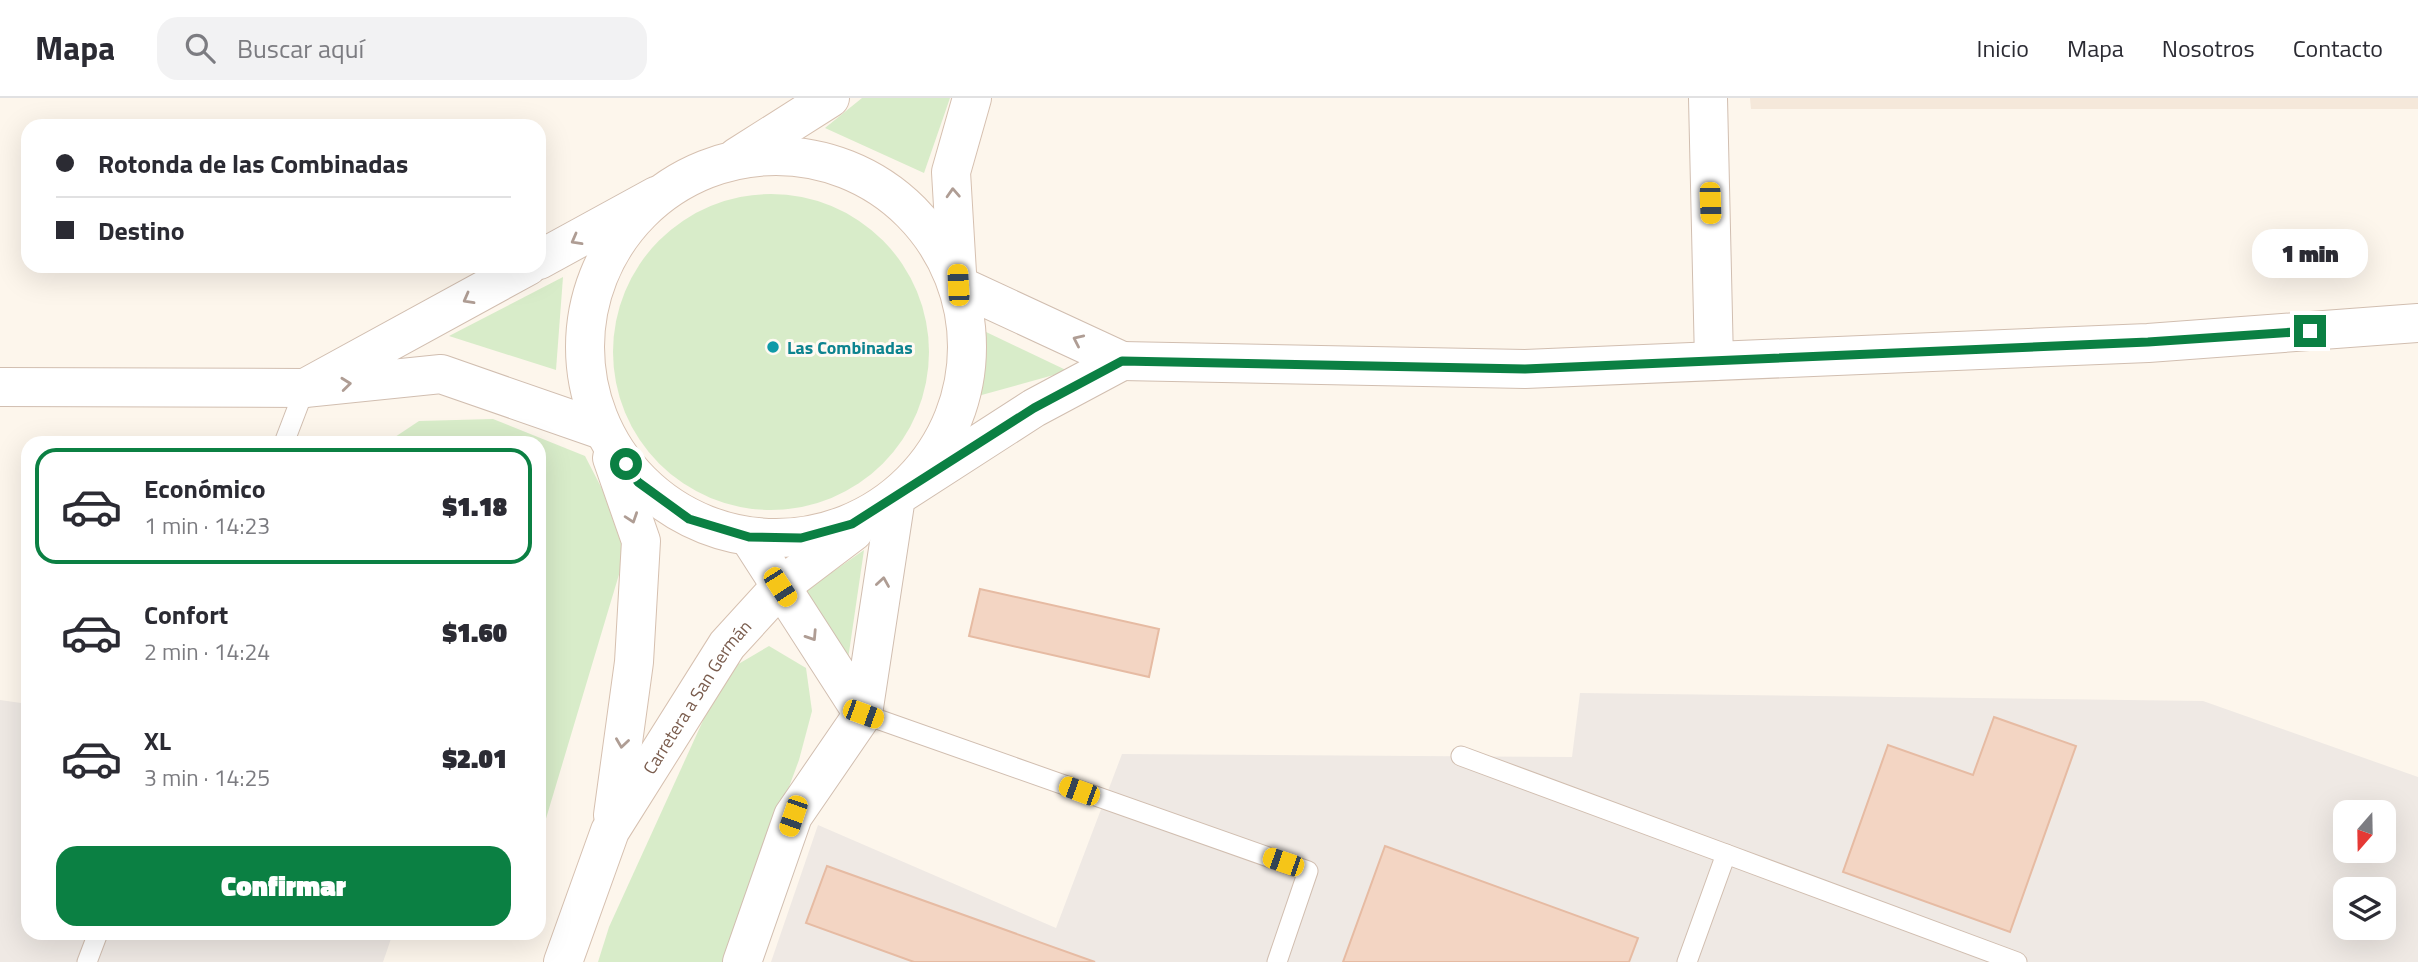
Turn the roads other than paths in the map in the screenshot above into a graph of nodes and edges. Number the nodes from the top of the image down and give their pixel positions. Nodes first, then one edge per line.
1 (830, 98) edge
2 (971, 98) edge
3 (1708, 98) edge
4 (732, 160) junction
5 (656, 196) junction
6 (546, 256) edge
7 (515, 273) edge
8 (958, 285) junction
9 (2418, 323) edge
10 (1122, 361) junction
11 (1714, 361) junction
12 (0, 387) edge
13 (305, 388) junction
14 (602, 430) junction
15 (287, 436) edge
16 (896, 497) junction
17 (749, 537) junction
18 (780, 587) junction
19 (863, 714) junction
20 (1461, 756) dead end
21 (610, 831) junction
22 (1726, 854) junction
23 (95, 940) edge
24 (2009, 961) edge
25 (87, 962) edge
26 (563, 962) edge
27 (742, 962) edge
28 (1277, 962) edge
29 (1687, 962) edge

1 - 4 street
8 -> 2 street
3 - 11 street
4 - 5 street
4 - 8 street
5 -> 6 street
5 - 14 street, Carretera a San Germán
7 -> 13 street
10 -> 8 street
8 - 16 street
9 - 11 street
10 - 11 street
10 - 16 street
12 - 13 street
13 -> 14 street
13 - 15 lane
14 - 17 street
14 -> 21 street, Carretera a San Germán
16 - 17 street
16 - 18 street, Carretera a San Germán
19 -> 16 street
17 - 18 street
18 -> 19 street
18 - 21 street, Carretera a San Germán
19 - 27 street
19 - 28 lane
20 - 22 lane
21 - 26 street, Carretera a San Germán
22 - 24 lane
22 - 29 lane
23 - 25 lane

